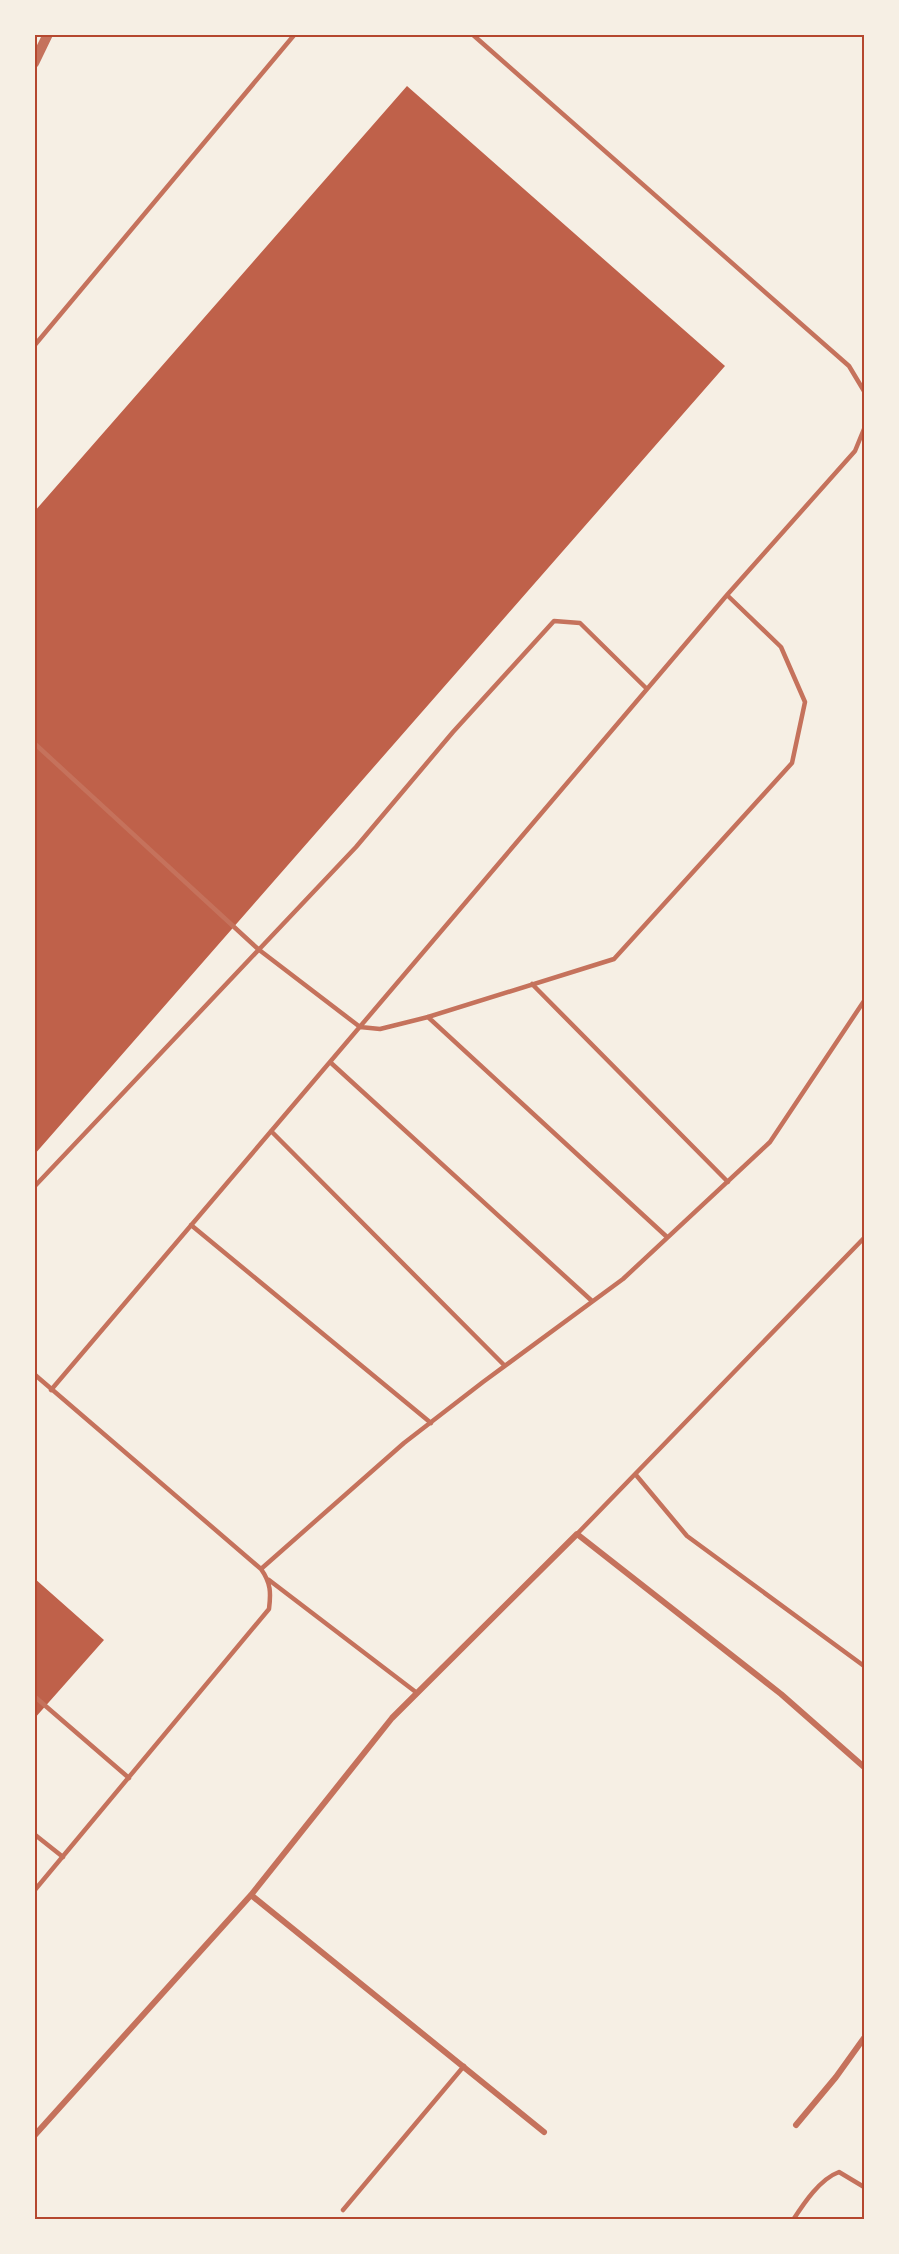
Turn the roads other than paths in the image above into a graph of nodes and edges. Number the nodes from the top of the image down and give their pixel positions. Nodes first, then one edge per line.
1 (48, 34) edge
2 (295, 34) edge
3 (472, 34) edge
4 (34, 63) edge
5 (34, 346) edge
6 (864, 391) edge
7 (864, 429) edge
8 (727, 595) junction
9 (647, 689) junction
10 (34, 743) edge
11 (258, 949) junction
12 (532, 984) junction
13 (864, 1001) edge
14 (428, 1017) junction
15 (360, 1027) junction
16 (330, 1062) junction
17 (271, 1131) junction
18 (728, 1182) junction
19 (34, 1187) edge
20 (191, 1225) junction
21 (667, 1237) junction
22 (864, 1238) edge
23 (592, 1301) junction
24 (505, 1366) junction
25 (34, 1374) edge
26 (51, 1389) junction
27 (431, 1423) junction
28 (636, 1475) junction
29 (577, 1534) junction
30 (261, 1569) junction
31 (269, 1580) junction
32 (864, 1666) edge
33 (417, 1693) junction
34 (34, 1696) edge
35 (864, 1767) edge
36 (129, 1778) junction
37 (34, 1834) edge
38 (63, 1857) junction
39 (34, 1891) edge
40 (251, 1894) junction
41 (864, 2038) edge
42 (464, 2066) junction
43 (796, 2125) dead end
44 (544, 2132) dead end
45 (34, 2136) edge
46 (864, 2187) edge
47 (343, 2210) dead end
48 (793, 2220) edge

1 - 4 street
2 - 5 lane
3 - 6 lane
7 - 8 lane
8 - 9 lane
8 - 12 lane
9 - 11 lane
9 - 15 lane
10 - 11 lane
11 - 15 lane
11 - 19 lane
12 - 14 lane
12 - 18 lane
13 - 18 lane
14 - 15 lane
14 - 21 lane
15 - 16 lane
16 - 17 lane
16 - 23 lane
17 - 20 lane
17 - 24 lane
18 - 21 lane
20 - 26 lane
20 - 27 lane
21 - 23 lane
22 - 28 lane
23 - 24 lane
24 - 27 lane
25 - 26 lane
26 - 30 lane
27 - 30 lane
28 - 29 lane
28 - 32 lane
29 - 33 street
29 - 35 street
30 - 31 lane
31 - 33 lane
31 - 36 lane
33 - 40 street
34 - 36 lane
36 - 38 lane
37 - 38 lane
38 - 39 lane
40 - 42 street
40 - 45 street
41 - 43 street
42 - 44 street
42 - 47 lane
46 - 48 lane

